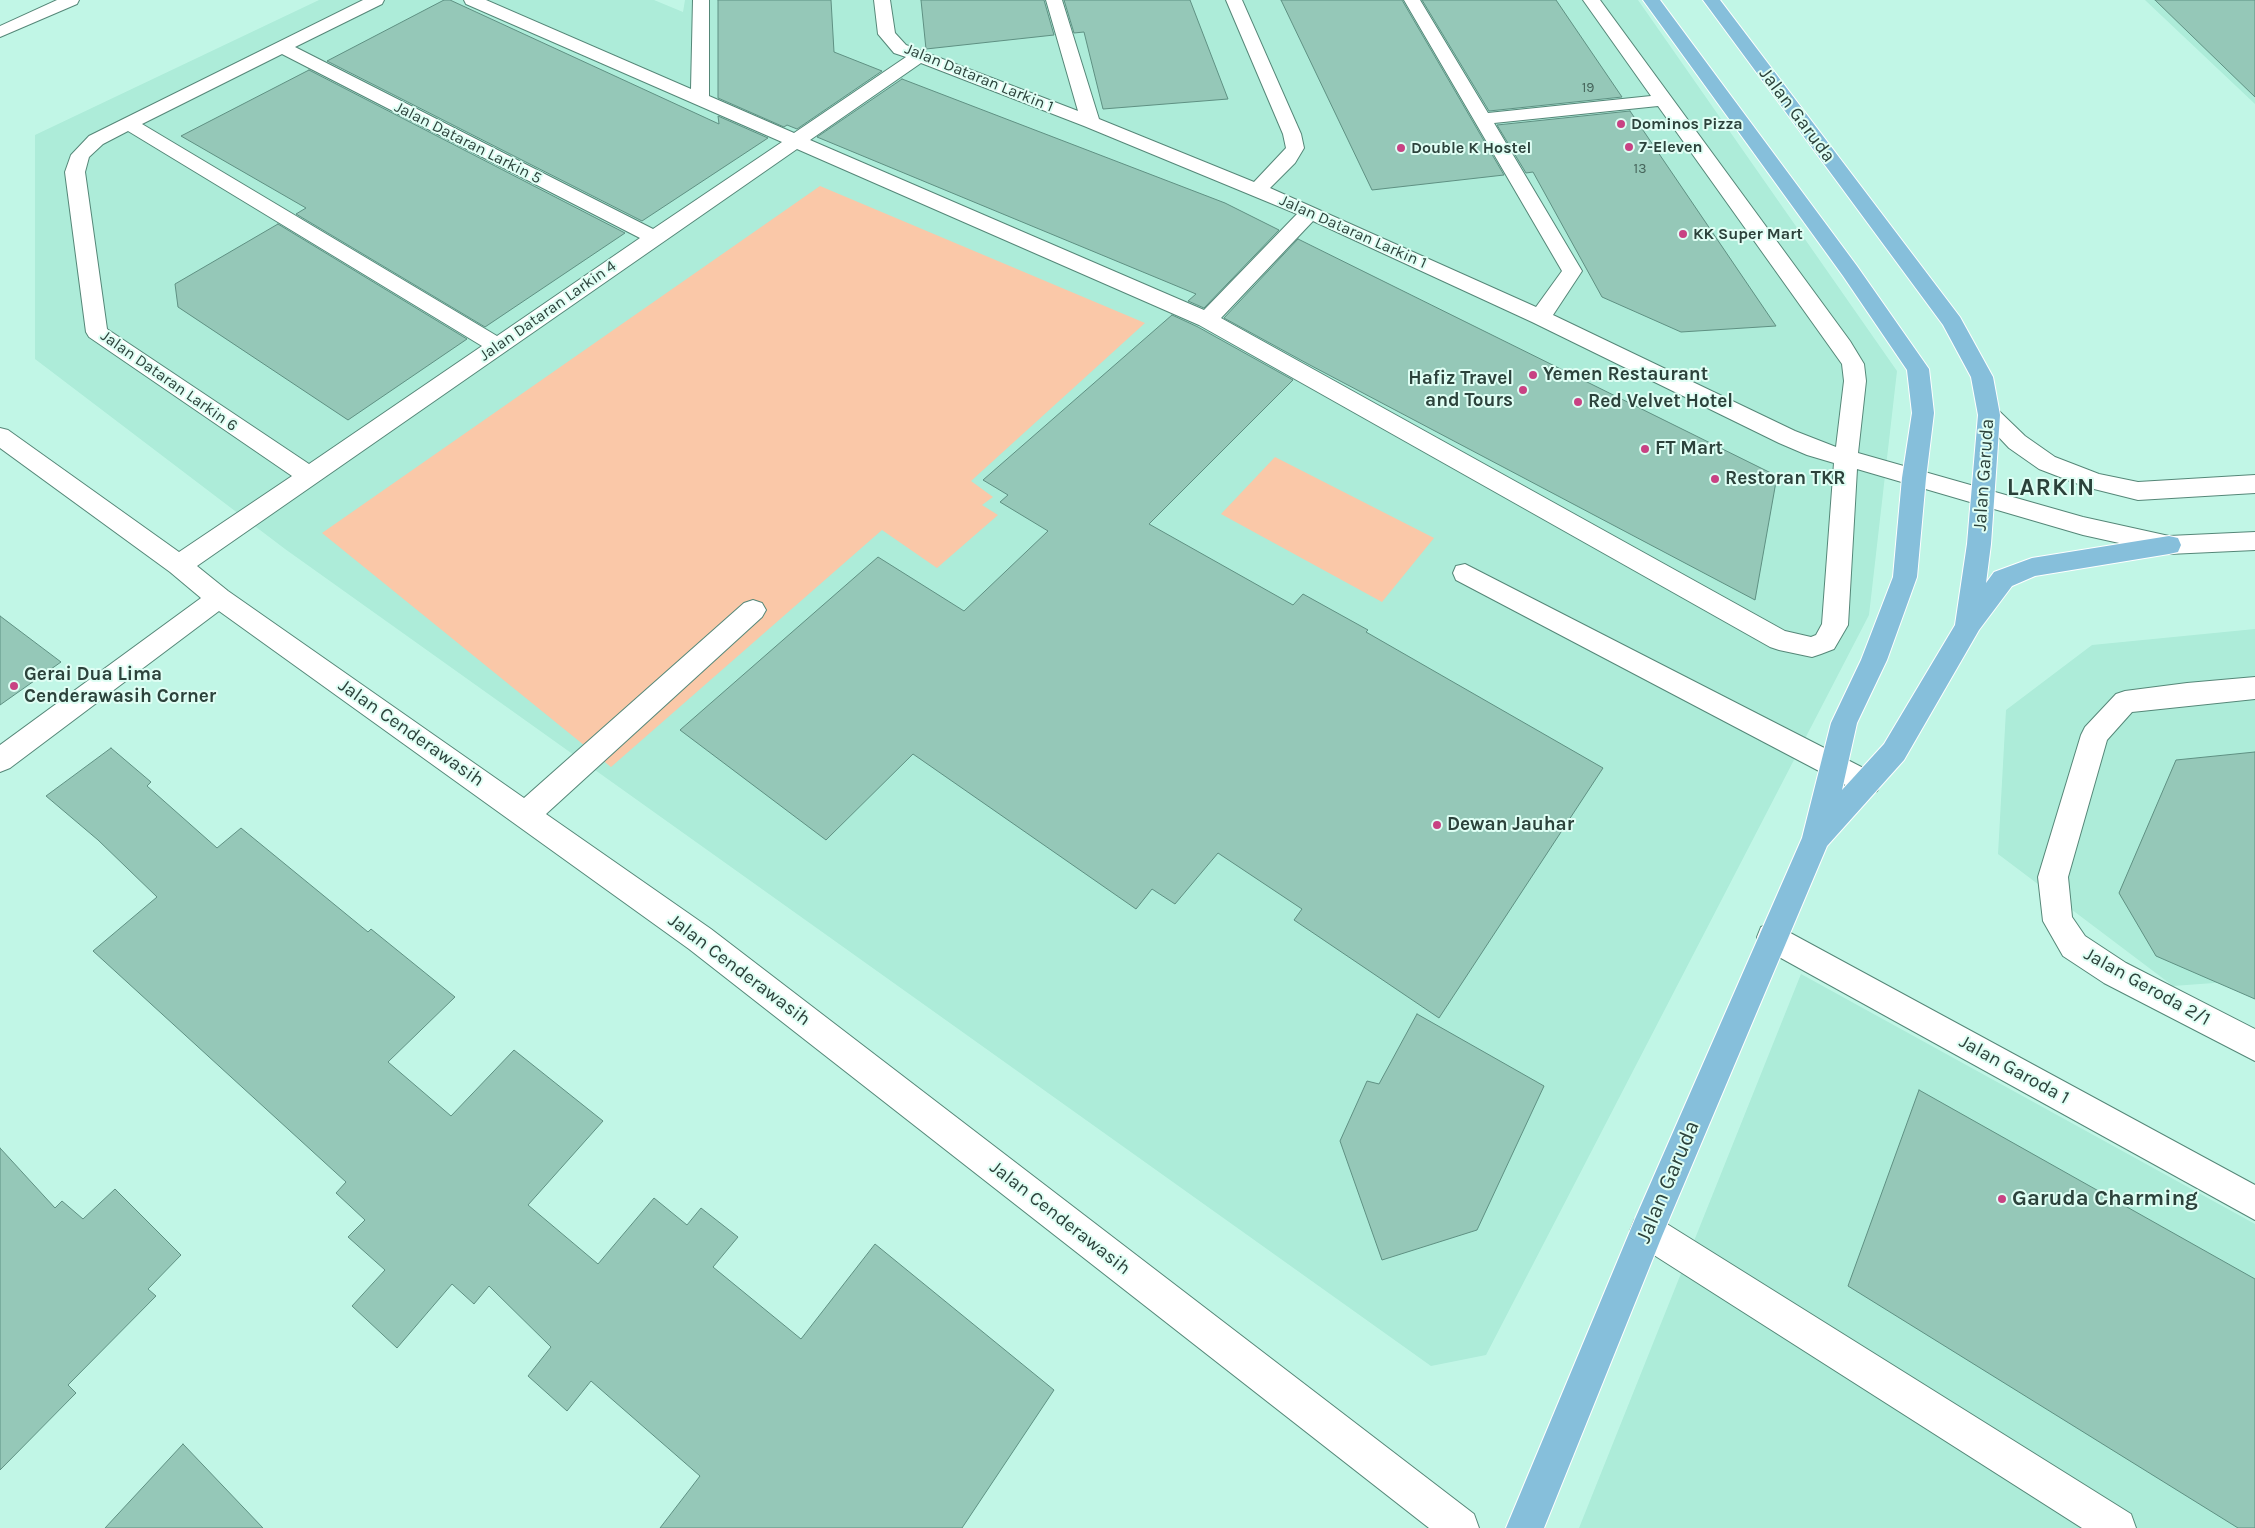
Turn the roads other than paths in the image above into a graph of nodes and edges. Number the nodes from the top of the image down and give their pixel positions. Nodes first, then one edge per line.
1 (71, 0) edge
2 (376, 0) edge
3 (472, 0) edge
4 (701, 0) edge
5 (882, 0) edge
6 (1054, 0) edge
7 (1234, 0) edge
8 (1412, 0) edge
9 (1591, 0) edge
10 (1651, 0) edge
11 (1711, 0) edge
12 (0, 32) edge
13 (282, 47) junction
14 (918, 57) junction
15 (700, 100) junction
16 (1663, 100) junction
17 (1482, 119) junction
18 (1091, 122) junction
19 (129, 124) junction
20 (797, 140) junction
21 (1257, 190) junction
22 (1310, 212) junction
23 (655, 238) junction
24 (1540, 317) junction
25 (1207, 320) junction
26 (497, 346) junction
27 (1989, 415) junction
28 (0, 436) edge
29 (1846, 458) junction
30 (309, 476) junction
31 (1914, 478) junction
32 (2255, 484) edge
33 (1981, 498) junction
34 (2255, 541) edge
35 (2170, 545) junction
36 (179, 565) junction
37 (1465, 573) dead end
38 (219, 598) junction
39 (753, 610) dead end
40 (1968, 626) junction
41 (2255, 688) edge
42 (0, 760) edge
43 (1833, 765) junction
44 (1867, 783) junction
45 (526, 814) junction
46 (1816, 838) junction
47 (1772, 937) junction
48 (2255, 1046) edge
49 (2255, 1203) edge
50 (1647, 1231) junction
51 (1460, 1528) edge
52 (1525, 1528) edge
53 (2117, 1528) edge

1 - 12 street
2 - 13 street
3 - 15 street
4 - 15 street
5 - 14 street, Jalan Dataran Larkin 1
6 - 18 street
7 - 21 street
8 - 17 street
9 - 16 street
10 - 31 main road, Jalan Garuda
11 - 27 main road, Jalan Garuda
13 - 19 street
13 - 23 street, Jalan Dataran Larkin 5
14 - 18 street, Jalan Dataran Larkin 1
14 - 20 street, Jalan Dataran Larkin 4
15 - 20 street
16 - 17 street
16 - 29 street
17 - 24 street
18 - 21 street, Jalan Dataran Larkin 1
19 - 26 street
19 - 30 street, Jalan Dataran Larkin 6
20 - 23 street, Jalan Dataran Larkin 4
20 - 25 street
21 - 22 street, Jalan Dataran Larkin 1
22 - 24 street, Jalan Dataran Larkin 1
22 - 25 street
23 - 26 street, Jalan Dataran Larkin 4
24 - 29 street, Jalan Dataran Larkin 1
25 - 29 street
26 - 30 street, Jalan Dataran Larkin 4
27 - 32 street
27 - 33 main road, Jalan Garuda
28 - 36 street, Jalan Cenderawasih
29 - 31 street, Jalan Dataran Larkin 1
30 - 36 street, Jalan Dataran Larkin 4
31 - 33 street, Jalan Dataran Larkin 1
31 - 43 main road, Jalan Garuda
33 - 35 street, Jalan Dataran Larkin 1
33 - 40 main road, Jalan Garuda
34 - 35 street, Jalan Dataran Larkin 1
35 - 40 main road
36 - 38 street, Jalan Cenderawasih
37 - 43 street
38 - 42 street
38 - 45 street, Jalan Cenderawasih
39 - 45 street
40 - 44 main road, Jalan Garuda
41 - 48 street, Jalan Geroda 2/1
43 - 44 street
43 - 46 main road, Jalan Garuda
44 - 46 main road, Jalan Garuda
45 - 51 street, Jalan Cenderawasih
46 - 47 main road, Jalan Garuda
47 - 49 street, Jalan Garoda 1
47 - 50 main road, Jalan Garuda
50 - 52 main road, Jalan Garuda
50 - 53 street

